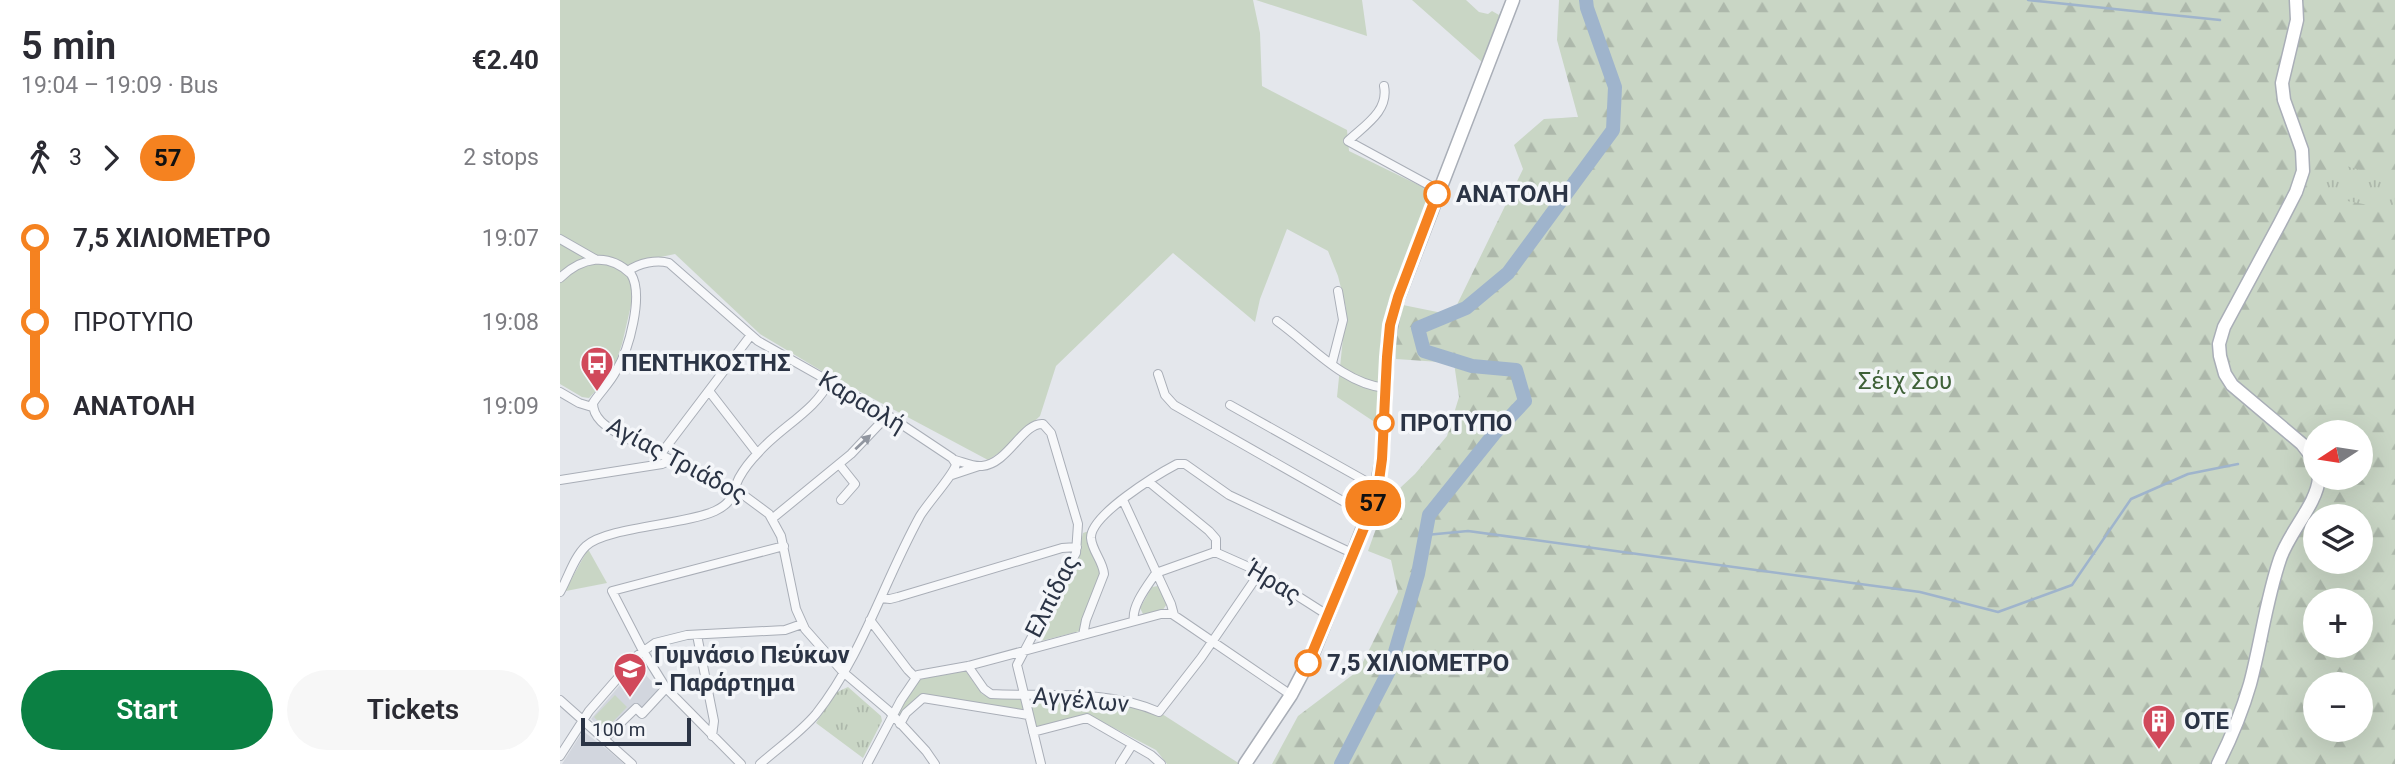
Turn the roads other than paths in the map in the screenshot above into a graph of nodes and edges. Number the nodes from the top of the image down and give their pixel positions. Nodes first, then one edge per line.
1 (1513, 0) edge
2 (2296, 0) edge
3 (1384, 86) dead end
4 (1438, 190) junction
5 (560, 239) edge
6 (595, 259) junction
7 (628, 271) junction
8 (560, 278) edge
9 (1338, 291) dead end
10 (1277, 321) dead end
11 (751, 335) junction
12 (1332, 363) junction
13 (1158, 374) dead end
14 (829, 381) junction
15 (1385, 388) junction
16 (560, 391) edge
17 (709, 391) junction
18 (1230, 405) dead end
19 (592, 407) junction
20 (888, 415) junction
21 (2303, 445) edge
22 (757, 453) junction
23 (660, 454) junction
24 (671, 460) junction
25 (955, 462) junction
26 (839, 464) junction
27 (979, 466) junction
28 (952, 475) junction
29 (560, 480) edge
30 (1149, 482) junction
31 (1378, 488) junction
32 (735, 490) junction
33 (2317, 490) edge
34 (841, 500) dead end
35 (1123, 500) junction
36 (1369, 516) junction
37 (773, 518) junction
38 (783, 546) junction
39 (1077, 547) junction
40 (1216, 552) junction
41 (1354, 554) junction
42 (1260, 572) junction
43 (1156, 573) junction
44 (560, 593) edge
45 (881, 598) junction
46 (1174, 615) junction
47 (1329, 616) junction
48 (870, 620) junction
49 (1134, 621) junction
50 (802, 624) junction
51 (697, 635) junction
52 (1083, 635) junction
53 (1213, 642) junction
54 (643, 651) junction
55 (1025, 651) junction
56 (968, 666) junction
57 (843, 672) junction
58 (915, 677) junction
59 (666, 688) junction
60 (1023, 695) junction
61 (1291, 695) junction
62 (560, 700) edge
63 (1028, 715) junction
64 (892, 716) junction
65 (583, 719) junction
66 (900, 724) junction
67 (1033, 732) junction
68 (712, 736) junction
69 (605, 738) junction
70 (1132, 745) junction
71 (560, 755) edge
72 (632, 764) edge
73 (741, 764) edge
74 (760, 764) edge
75 (867, 764) edge
76 (935, 764) edge
77 (1041, 764) edge
78 (1120, 764) edge
79 (1161, 764) edge
80 (1245, 764) edge
81 (2218, 764) edge

1 - 4 street
2 - 21 street
3 - 4 street
4 - 15 street
5 - 6 street
6 - 7 street
6 - 8 street
7 - 11 street, Καραολή
7 - 19 street, Αγίας Τριάδος
9 - 12 street
10 - 12 street
11 - 14 street, Καραολή
11 - 17 street
12 - 15 street
13 - 36 street
14 - 20 street, Καραολή
14 - 22 street
15 - 31 street
16 - 19 street
17 - 22 street
17 - 23 street
18 - 31 street
19 - 23 street, Αγίας Τριάδος
20 - 25 street, Καραολή
26 -> 20 street
22 - 32 street
23 - 24 street, Αγίας Τριάδος
24 - 29 street
24 - 32 street, Αγίας Τριάδος
25 - 27 street, Καραολή
25 - 28 street
26 - 34 street
26 - 37 street
27 - 28 street
27 - 39 street, Ελπίδας
28 - 45 street
30 - 35 street
30 - 40 street, Ήρας
30 - 41 street
31 - 36 street
32 - 37 street, Αγίας Τριάδος
32 - 44 street
33 - 81 street
35 - 43 street
35 - 52 street
36 - 41 street
37 - 38 street, Αγίας Τριάδος
38 - 50 street, Αγίας Τριάδος
38 - 54 street
39 - 45 street
39 - 55 street, Ελπίδας
40 - 42 street, Ήρας
40 - 43 street, Ήρας
41 - 47 street
42 - 47 street, Ήρας
42 - 53 street, Αγγέλων
43 - 46 street
43 - 49 street
45 - 48 street
46 - 49 street
46 - 53 street
47 - 61 street
48 - 57 street
48 - 58 street
49 - 52 street
50 - 51 street
50 - 57 street, Αγίας Τριάδος
51 - 54 street
51 - 68 street
52 - 55 street
53 - 60 street, Αγγέλων
53 - 61 street
54 - 59 street
54 - 65 street
55 - 56 street
55 - 60 street, Ελπίδας
56 - 58 street
56 - 60 street, Αγγέλων
57 - 64 street, Αγίας Τριάδος
57 - 74 street
58 - 64 street
59 - 68 street
59 - 69 street
60 - 63 street, Ελπίδας
61 - 80 street
62 - 65 street
63 - 66 street
63 - 67 street, Ελπίδας
64 - 66 street, Αγίας Τριάδος
64 - 75 street
65 - 69 street
65 - 71 street
66 - 76 street, Αγίας Τριάδος
67 - 70 street
67 - 77 street, Ελπίδας
68 - 73 street
69 - 72 street
70 - 78 street, Αγγέλων
70 - 79 street

